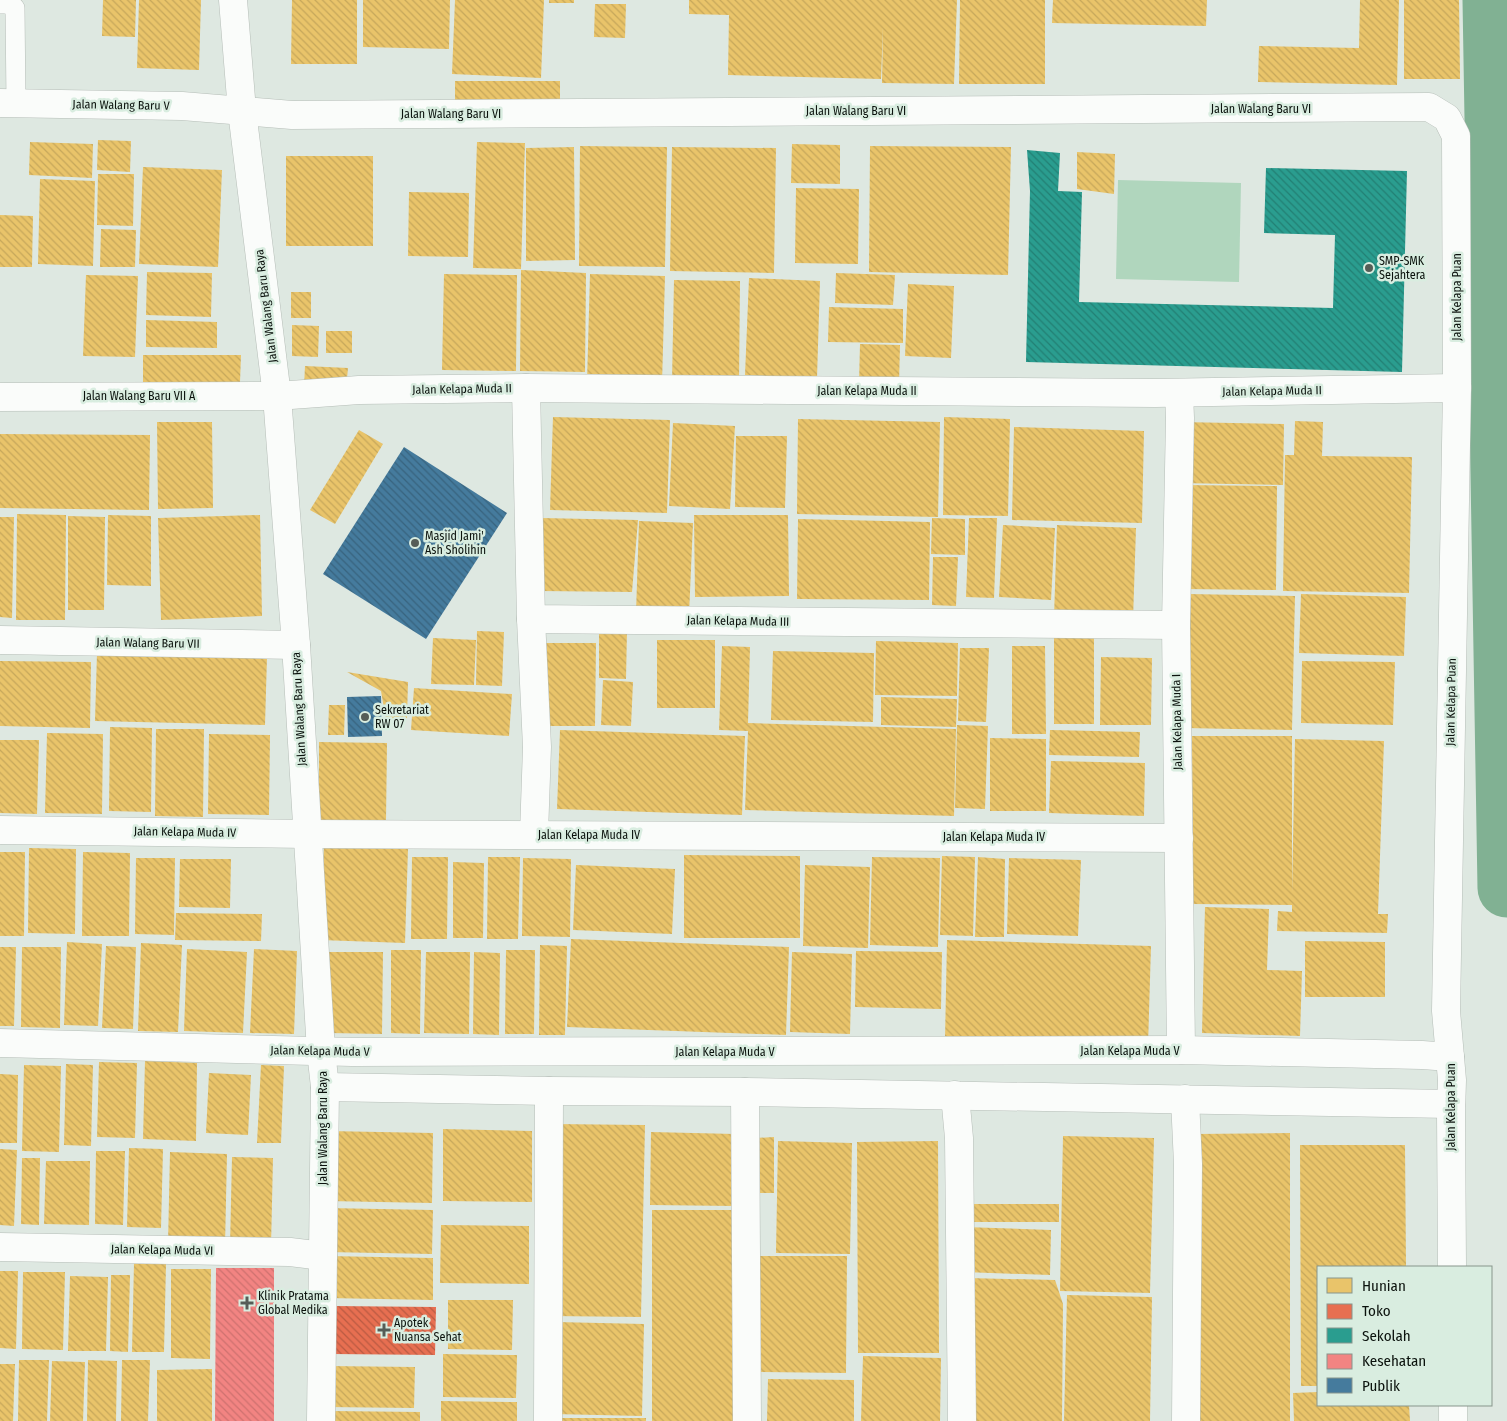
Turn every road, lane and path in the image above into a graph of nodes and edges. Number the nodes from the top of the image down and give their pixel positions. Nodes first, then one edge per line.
1 (233, 0) edge
2 (0, 4) edge
3 (8, 103) edge
4 (242, 111) junction
5 (1456, 136) joint
6 (526, 388) junction
7 (1457, 388) junction
8 (1179, 393) junction
9 (277, 396) junction
10 (0, 397) edge
11 (530, 619) junction
12 (1176, 625) junction
13 (0, 640) edge
14 (296, 645) junction
15 (0, 830) edge
16 (307, 834) junction
17 (534, 834) junction
18 (1179, 838) junction
19 (0, 1043) edge
20 (1181, 1050) junction
21 (321, 1051) junction
22 (1450, 1057) junction
23 (325, 1087) junction
24 (549, 1091) junction
25 (745, 1092) junction
26 (955, 1096) junction
27 (1185, 1100) junction
28 (1451, 1104) junction
29 (0, 1247) edge
30 (323, 1256) junction
31 (1452, 1266) edge
32 (1453, 1406) edge
33 (321, 1421) edge
34 (548, 1421) edge
35 (748, 1421) edge
36 (962, 1421) edge
37 (1186, 1421) edge
38 (1453, 1421) edge

1 - 4 street, Jalan Walang Baru Raya
2 - 3 lane
3 - 4 street, Jalan Walang Baru V
4 - 5 street, Jalan Walang Baru VI
4 - 9 street, Jalan Walang Baru Raya
5 - 7 street, Jalan Kelapa Puan
6 - 8 street, Jalan Kelapa Muda II
6 - 9 street, Jalan Kelapa Muda II
6 - 11 street
7 - 8 street, Jalan Kelapa Muda II
7 - 22 street, Jalan Kelapa Puan
8 - 12 street, Jalan Kelapa Muda I
9 - 10 street, Jalan Walang Baru VII A
9 - 14 street, Jalan Walang Baru Raya
11 - 12 street, Jalan Kelapa Muda III
11 - 17 street
12 - 18 street, Jalan Kelapa Muda I
13 - 14 street, Jalan Walang Baru VII
14 - 16 street, Jalan Walang Baru Raya
15 - 16 street, Jalan Kelapa Muda IV
16 - 17 street, Jalan Kelapa Muda IV
16 - 21 street, Jalan Walang Baru Raya
17 - 18 street, Jalan Kelapa Muda IV
18 - 20 street, Jalan Kelapa Muda I
19 - 21 street, Jalan Kelapa Muda V
20 - 21 street, Jalan Kelapa Muda V
20 - 22 street, Jalan Kelapa Muda V
21 - 23 street, Jalan Walang Baru Raya
22 - 28 street, Jalan Kelapa Puan
23 - 24 street
23 - 30 street, Jalan Walang Baru Raya
24 - 25 street
24 - 34 street
25 - 26 street
25 - 35 street
26 - 27 street
26 - 36 street
27 - 28 street
27 - 37 street
28 - 31 street, Jalan Kelapa Puan
29 - 30 street, Jalan Kelapa Muda VI
30 - 33 street, Jalan Walang Baru Raya
32 - 38 street

